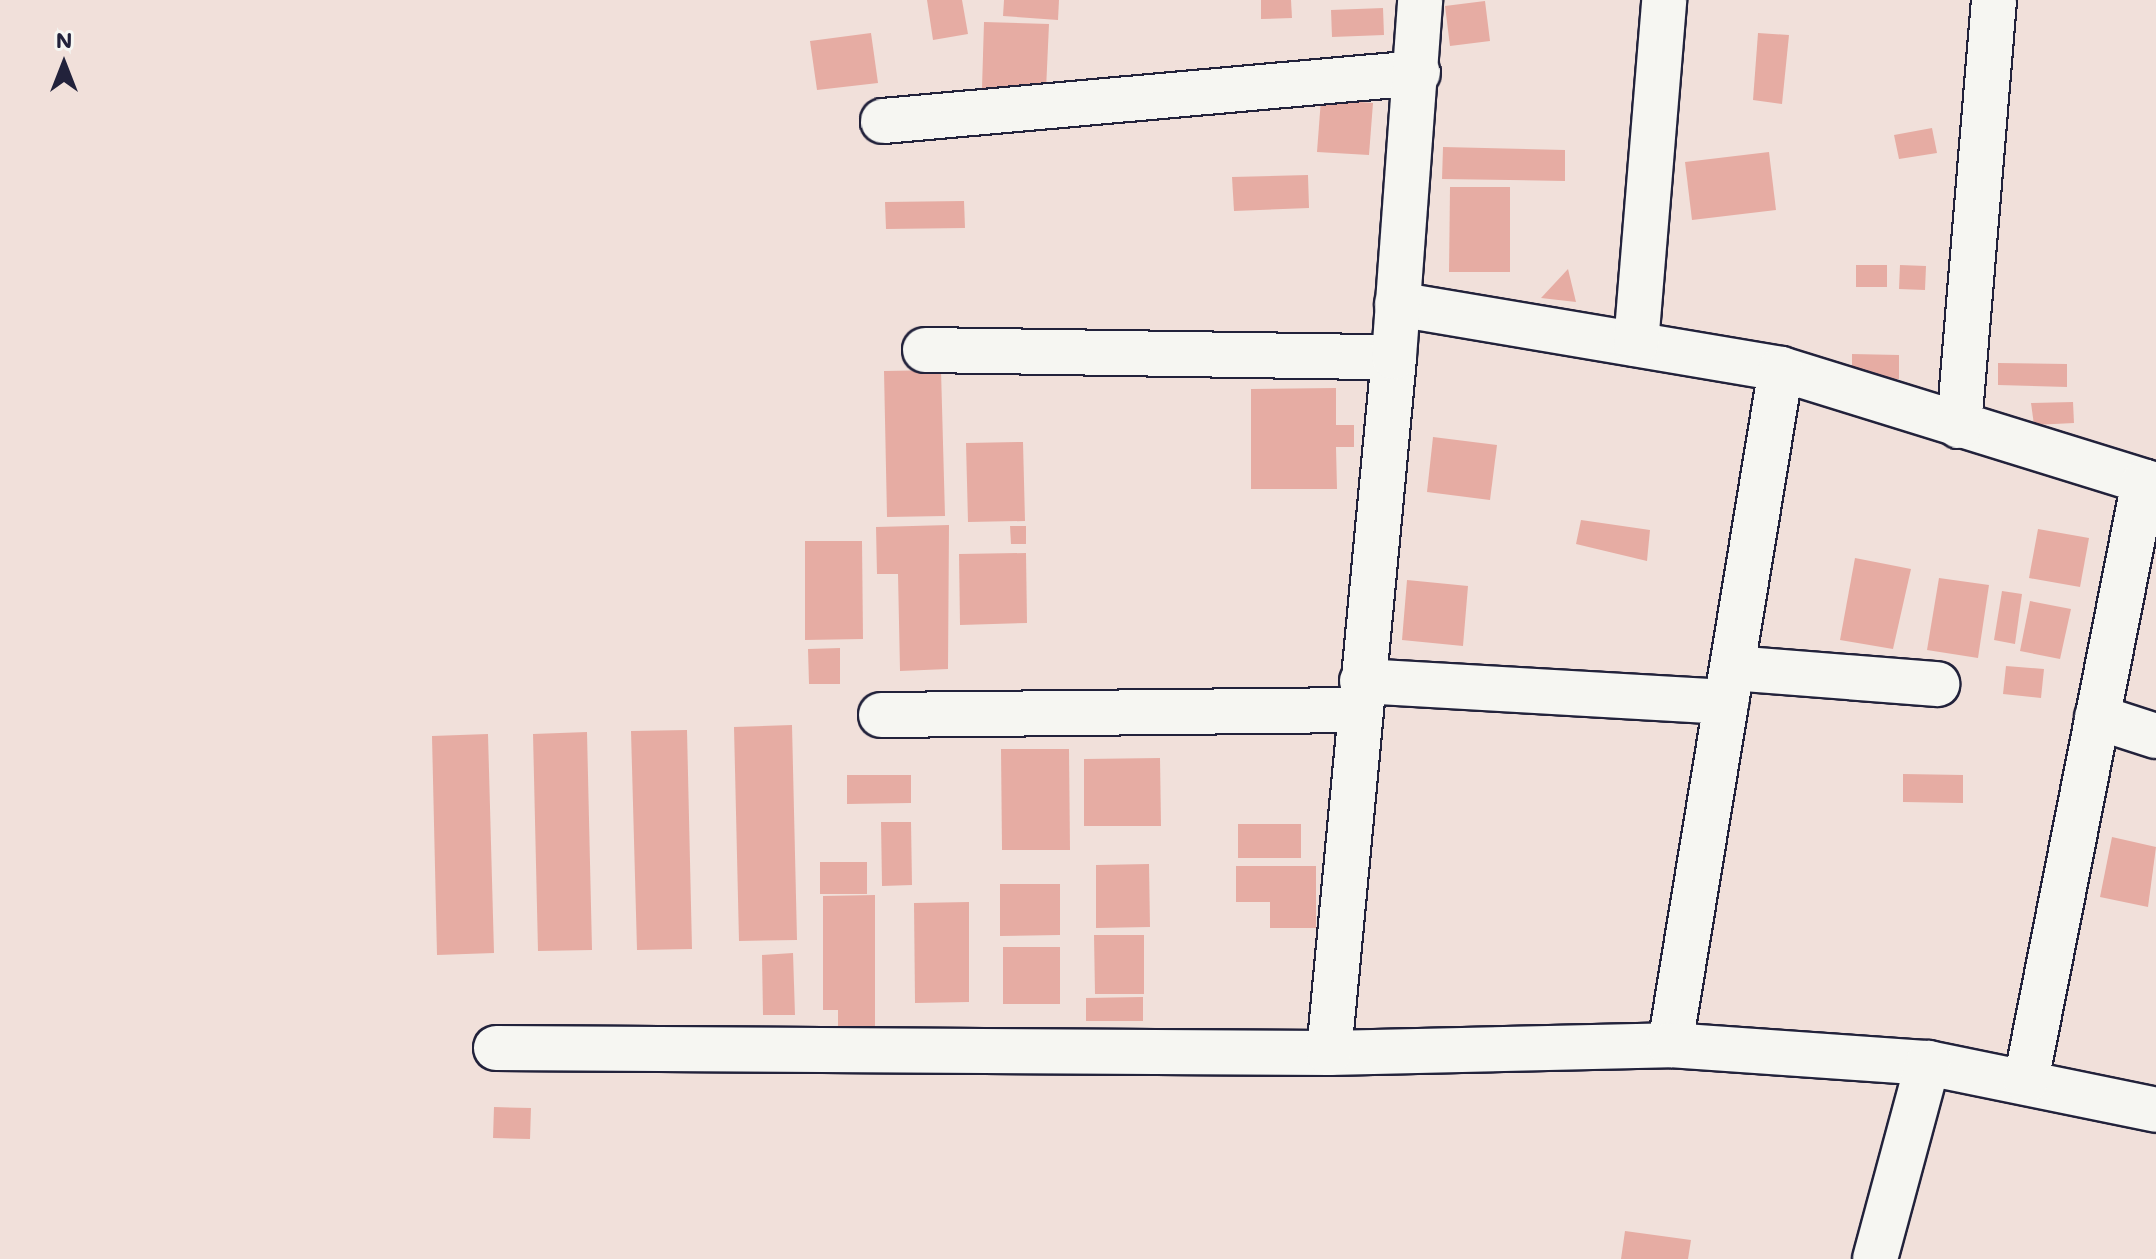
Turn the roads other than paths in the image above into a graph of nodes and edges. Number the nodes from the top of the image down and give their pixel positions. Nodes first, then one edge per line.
1 (1420, 0) edge
2 (1664, 0) edge
3 (1994, 0) edge
4 (1418, 73) junction
5 (883, 121) dead end
6 (1397, 304) junction
7 (1636, 344) junction
8 (925, 350) dead end
9 (1394, 357) junction
10 (1781, 369) junction
11 (1959, 426) junction
12 (2150, 483) edge
13 (1937, 684) dead end
14 (1729, 685) junction
15 (1361, 696) junction
16 (881, 715) dead end
17 (2097, 717) junction
18 (2156, 736) edge
19 (1670, 1045) junction
20 (496, 1048) dead end
21 (1329, 1053) junction
22 (1928, 1063) junction
23 (2026, 1081) junction
24 (2156, 1110) edge
25 (1875, 1259) edge

1 - 4 street
2 - 7 street
3 - 11 street
4 - 5 street
4 - 6 street
6 - 7 street
6 - 9 street
7 - 10 street
8 - 9 street
9 - 15 street
10 - 11 street
10 - 14 street
11 - 12 street
12 - 17 street
13 - 14 street
14 - 15 street
14 - 19 street
15 - 16 street
15 - 21 street
17 - 18 street
17 - 23 street
19 - 21 street
19 - 22 street
20 - 21 street
22 - 23 street
22 - 25 street
23 - 24 street

